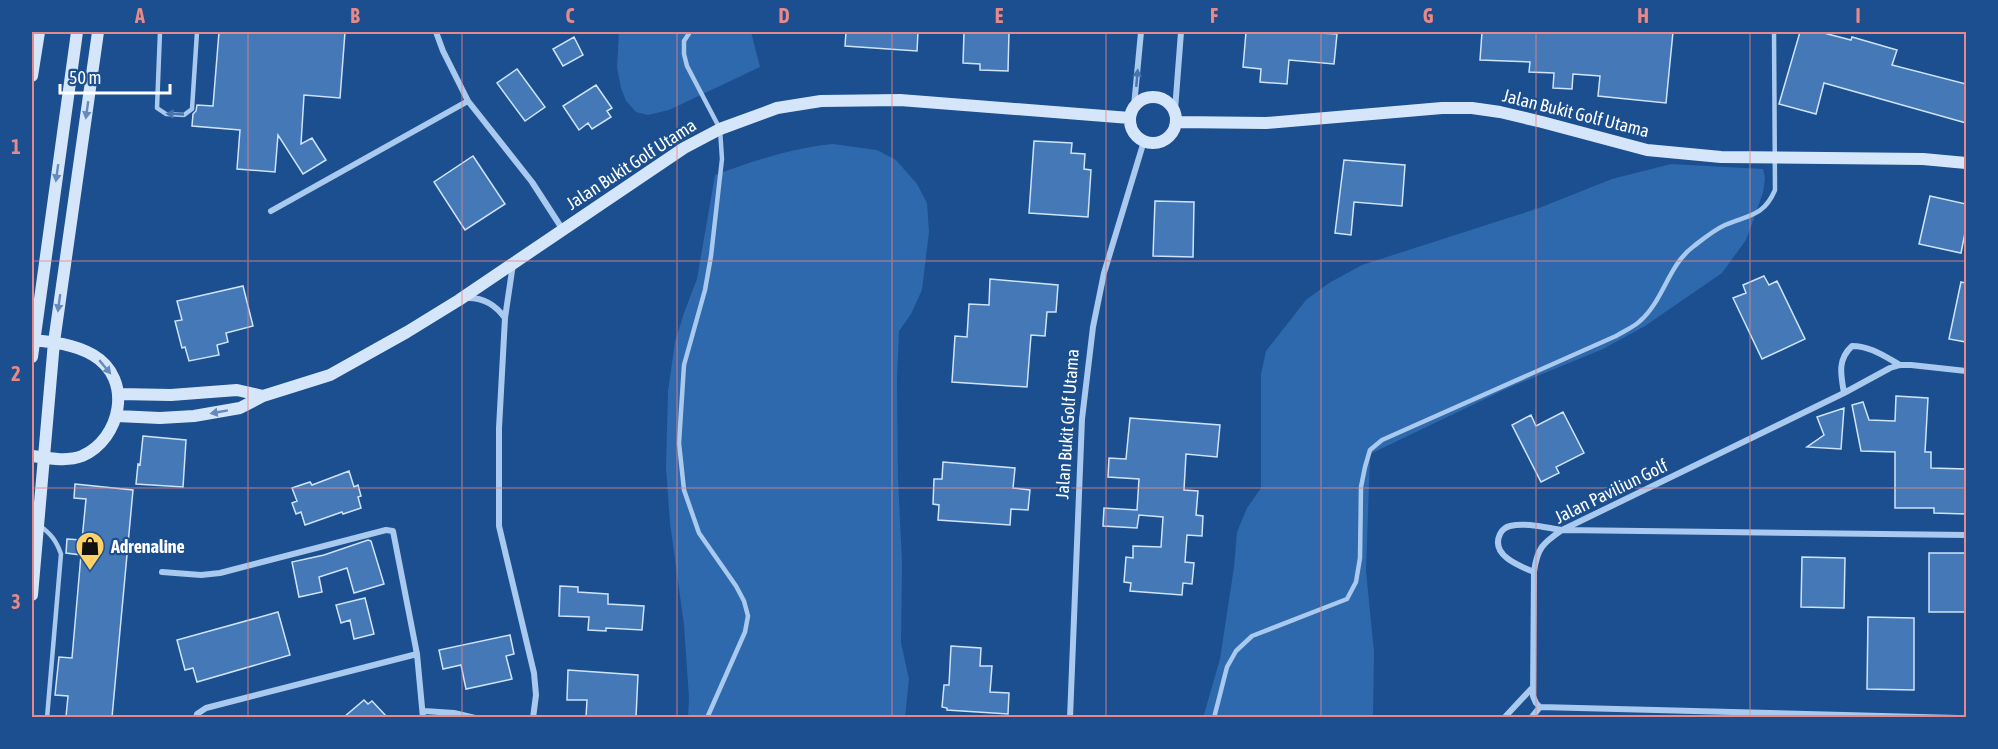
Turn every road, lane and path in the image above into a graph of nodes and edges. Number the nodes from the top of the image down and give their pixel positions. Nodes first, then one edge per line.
1 (39, 32) edge
2 (76, 32) edge
3 (99, 32) edge
4 (160, 32) edge
5 (197, 32) edge
6 (436, 32) edge
7 (690, 32) edge
8 (1141, 32) edge
9 (1181, 32) edge
10 (1774, 32) edge
11 (32, 76) edge
12 (468, 100) junction
13 (1132, 112) junction
14 (1176, 116) junction
15 (720, 129) junction
16 (1144, 141) junction
17 (1774, 158) junction
18 (1966, 163) edge
19 (272, 211) dead end
20 (562, 230) junction
21 (513, 263) junction
22 (459, 300) junction
23 (505, 318) junction
24 (32, 340) edge
25 (54, 342) junction
26 (32, 357) edge
27 (1900, 364) junction
28 (1966, 371) edge
29 (1844, 393) junction
30 (123, 394) junction
31 (263, 396) junction
32 (122, 416) junction
33 (37, 457) edge
34 (37, 524) junction
35 (1562, 530) junction
36 (1966, 535) edge
37 (162, 572) dead end
38 (1534, 572) junction
39 (32, 574) edge
40 (32, 595) edge
41 (417, 654) junction
42 (1533, 687) junction
43 (1540, 707) junction
44 (424, 714) edge
45 (47, 717) edge
46 (196, 717) edge
47 (475, 717) edge
48 (533, 717) edge
49 (707, 717) edge
50 (1070, 717) edge
51 (1214, 717) edge
52 (1504, 717) edge
53 (1531, 717) edge
54 (1958, 717) edge

1 - 11 street
2 -> 24 street
3 -> 25 street
5 -> 4 lane
6 - 12 street
7 - 15 lane
13 -> 8 street
9 - 14 street
10 - 17 lane
12 - 19 street
12 - 20 street
13 - 14 street
13 - 15 street, Jalan Bukit Golf Utama
13 - 16 street
14 - 16 street
14 - 17 street, Jalan Bukit Golf Utama
15 - 20 street, Jalan Bukit Golf Utama
15 - 49 lane
16 - 50 street, Jalan Bukit Golf Utama
17 - 18 street, Jalan Bukit Golf Utama
17 - 51 lane
20 - 21 street, Jalan Bukit Golf Utama
21 - 22 street, Jalan Bukit Golf Utama
21 - 23 street
22 - 23 street
22 - 31 street, Jalan Bukit Golf Utama
23 - 48 street
24 - 25 street
24 - 26 street
25 -> 30 street
25 - 33 street
27 - 28 street
27 - 29 street, Jalan Paviliun Golf
27 - 29 street
29 - 35 street, Jalan Paviliun Golf
30 - 31 street, Jalan Bukit Golf Utama
30 - 32 street
31 -> 32 street, Jalan Bukit Golf Utama
32 - 33 street
33 - 34 street
34 - 39 street
34 - 45 lane
35 - 36 street
35 - 38 street, Jalan Paviliun Golf
35 - 38 street
37 - 41 street
38 - 42 street, Jalan Paviliun Golf
39 - 40 street
41 - 44 street
41 - 46 street
42 - 43 street, Jalan Paviliun Golf
42 - 52 street
43 - 53 street
43 - 54 street
44 - 47 street

